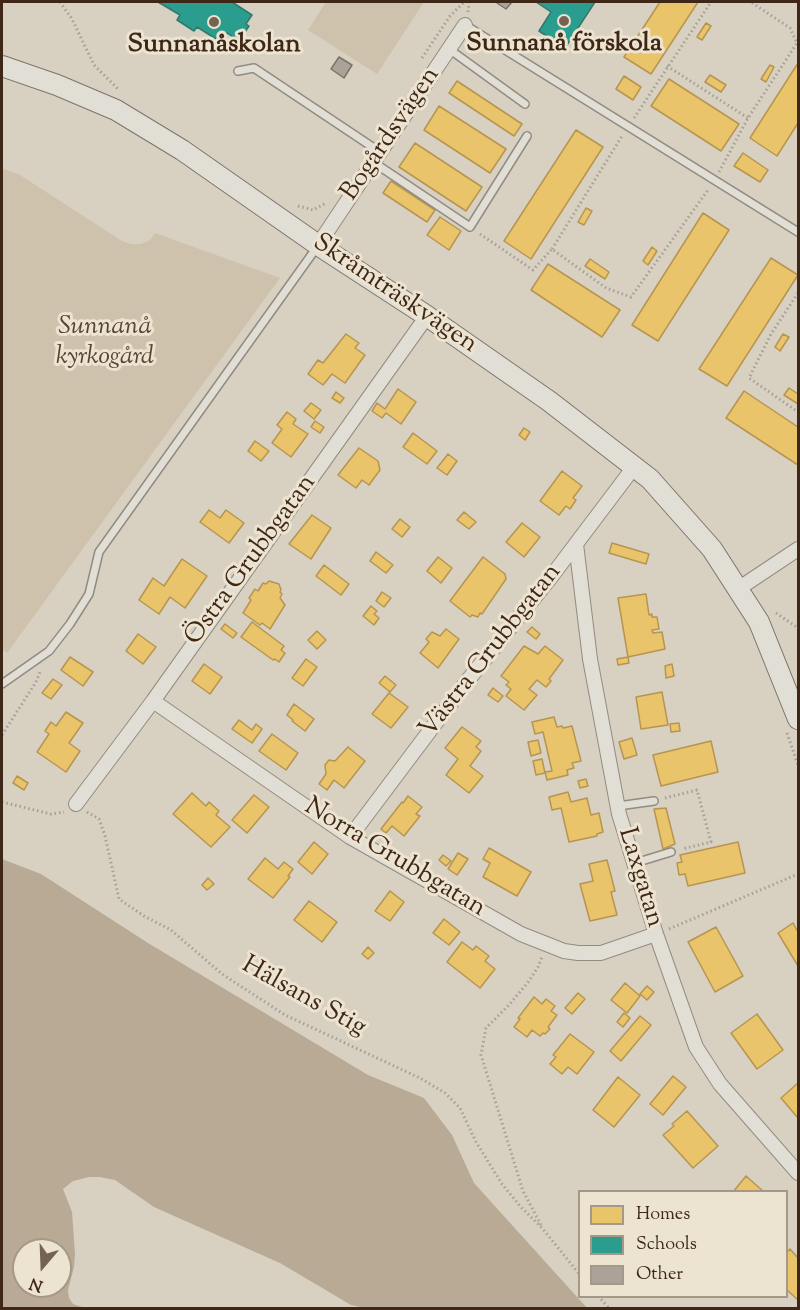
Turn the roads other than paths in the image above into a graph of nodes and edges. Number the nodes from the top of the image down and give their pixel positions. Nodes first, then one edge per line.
1 (465, 25) joint
2 (449, 49) junction
3 (2, 66) edge
4 (238, 70) dead end
5 (525, 104) dead end
6 (527, 136) dead end
7 (376, 157) junction
8 (798, 232) edge
9 (318, 245) junction
10 (427, 316) junction
11 (634, 467) junction
12 (576, 544) junction
13 (798, 549) edge
14 (738, 589) junction
15 (2, 684) edge
16 (153, 701) junction
17 (791, 721) edge
18 (654, 801) road end
19 (76, 804) road end
20 (618, 806) junction
21 (350, 837) junction
22 (671, 852) road end
23 (634, 863) junction
24 (656, 934) junction
25 (798, 1173) edge

1 - 2 street, Bogårdsvägen
1 - 8 lane
2 - 5 lane
2 - 7 street, Bogårdsvägen
3 - 9 main road, Skråmträskvägen
4 - 7 lane
6 - 7 lane
7 - 9 street, Bogårdsvägen
9 - 10 main road, Skråmträskvägen
9 - 15 lane
10 - 11 main road, Skråmträskvägen
10 - 16 street, Östra Grubbgatan
11 - 12 street, Västra Grubbgatan
11 - 14 main road, Skråmträskvägen
12 - 20 street, Laxgatan
12 - 21 street, Västra Grubbgatan
13 - 14 street
14 - 17 main road, Skråmträskvägen
16 - 19 street, Östra Grubbgatan
16 - 21 street, Norra Grubbgatan
18 - 20 lane
20 - 23 street, Laxgatan
21 - 24 street, Norra Grubbgatan
22 - 23 lane
23 - 24 street, Laxgatan
24 - 25 street, Laxgatan

